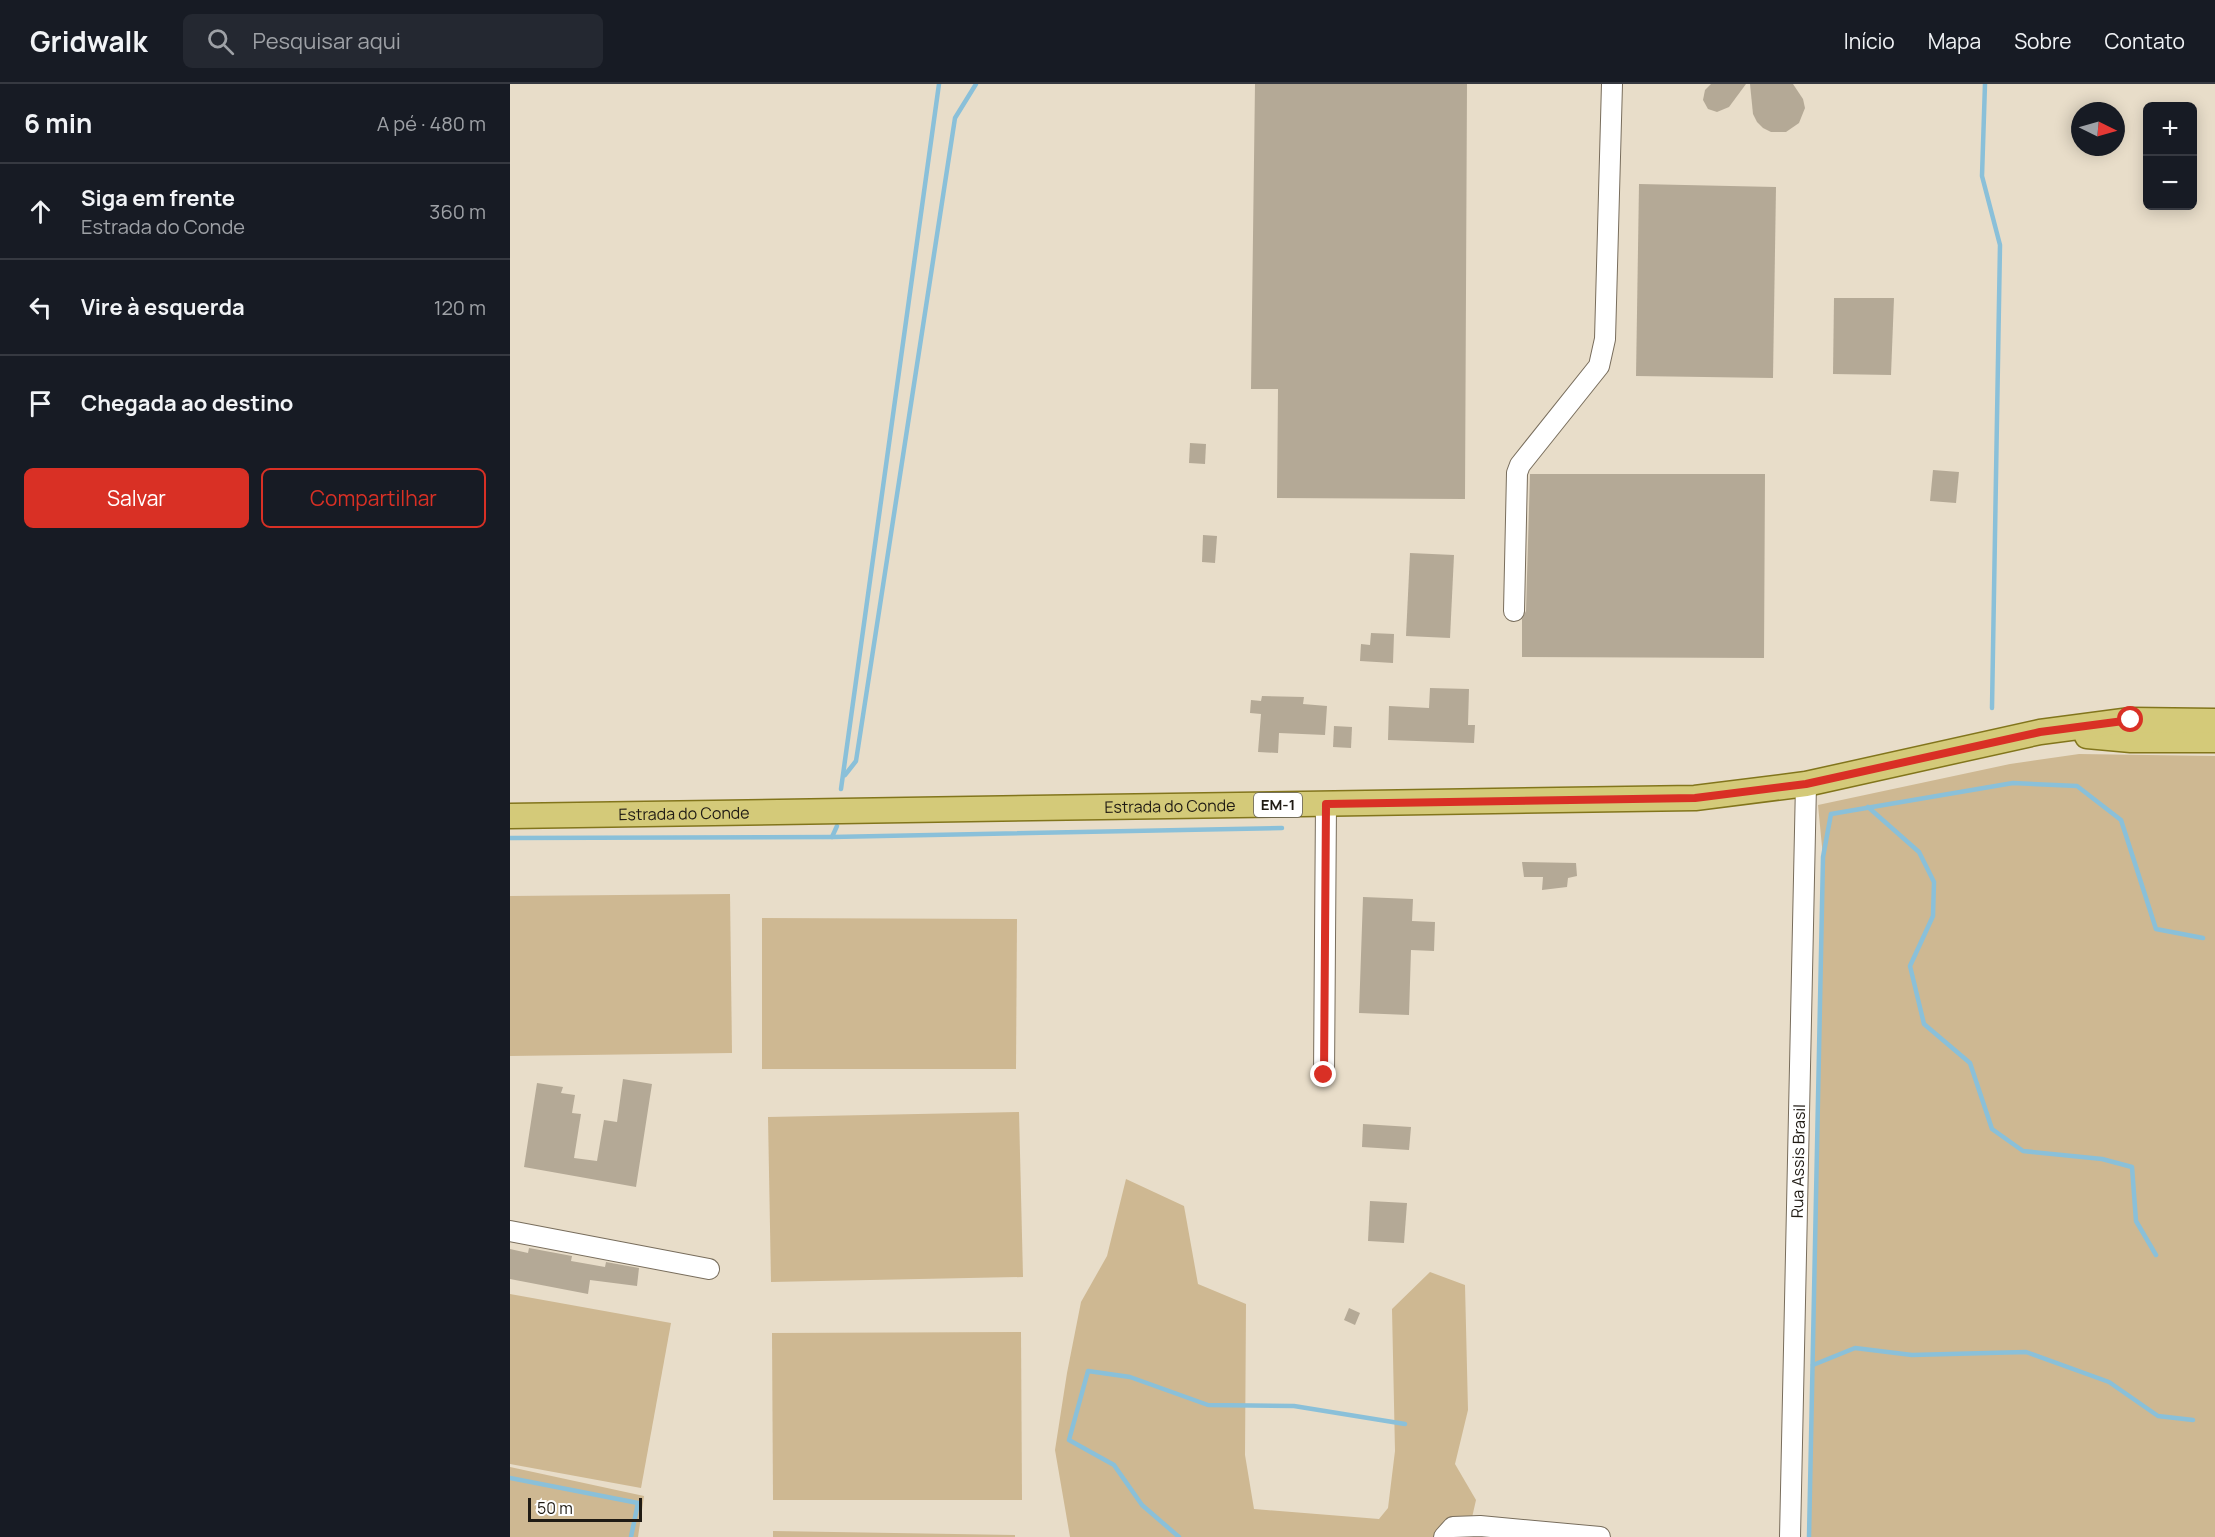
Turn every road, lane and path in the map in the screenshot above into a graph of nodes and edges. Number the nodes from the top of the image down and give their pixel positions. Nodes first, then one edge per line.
1 (1612, 84) edge
2 (1514, 611) dead end
3 (2215, 721) edge
4 (2215, 729) edge
5 (2040, 732) junction
6 (2215, 740) edge
7 (1806, 784) junction
8 (1326, 804) junction
9 (510, 816) edge
10 (1324, 1075) dead end
11 (510, 1231) edge
12 (709, 1269) dead end
13 (1444, 1537) edge
14 (1600, 1537) edge
15 (1790, 1537) edge

1 - 2 street
3 - 5 main road, Estrada do Conde / EM-1
4 - 5 main road, Estrada do Conde / EM-1
5 - 6 main road, Estrada do Conde / EM-1
5 - 7 main road, Estrada do Conde / EM-1
7 - 8 main road, Estrada do Conde / EM-1
7 - 15 street, Rua Assis Brasil
8 - 9 main road, Estrada do Conde / EM-1
8 - 10 street
11 - 12 street
13 - 14 street

